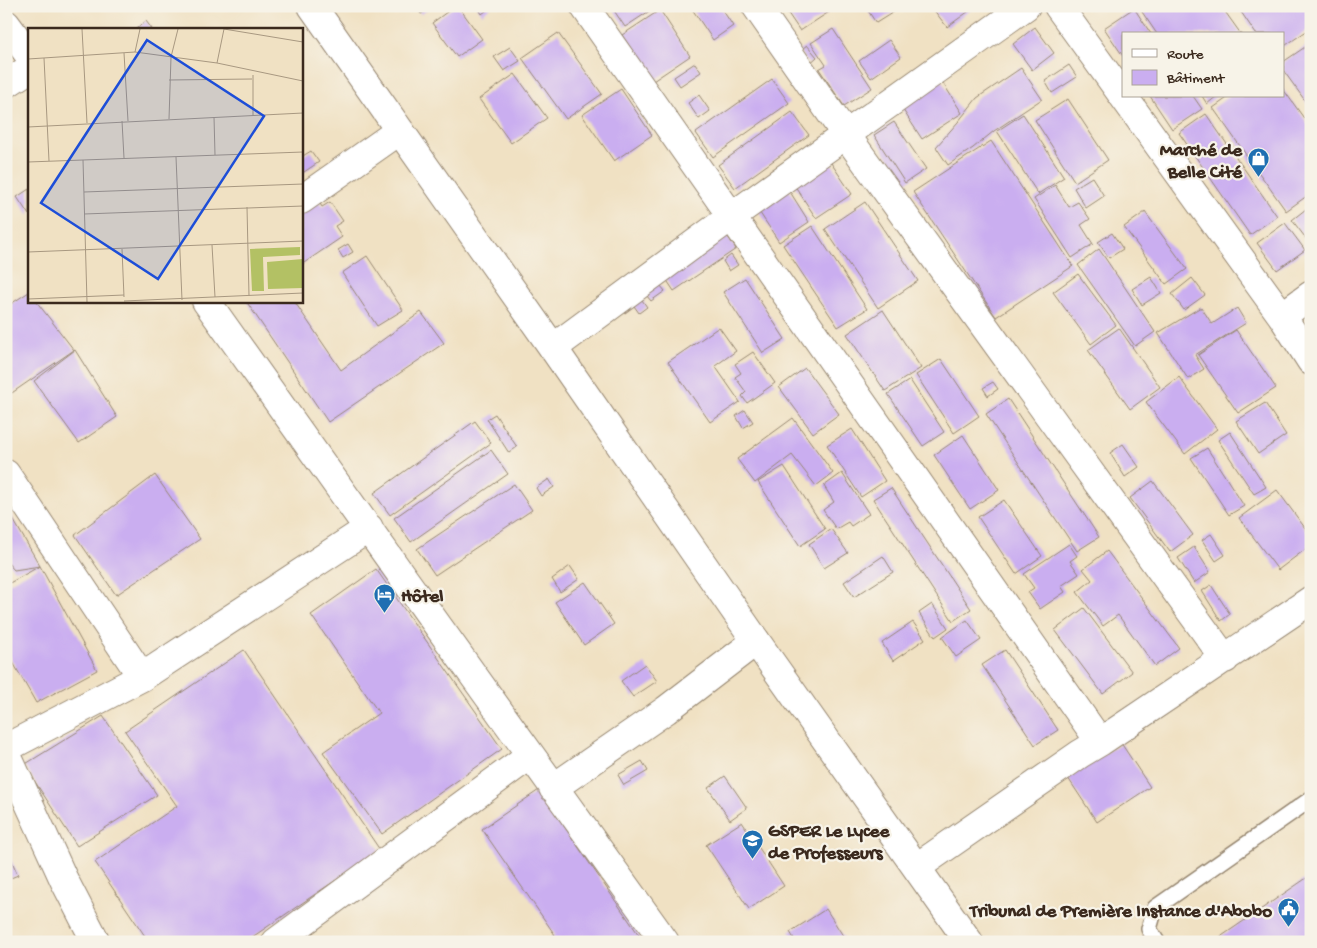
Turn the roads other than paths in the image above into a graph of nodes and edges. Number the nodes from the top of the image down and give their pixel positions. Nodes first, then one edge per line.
1 (312, 6) edge
2 (584, 6) edge
3 (756, 6) edge
4 (1026, 6) edge
5 (1058, 6) edge
6 (6, 24) edge
7 (28, 54) edge
8 (28, 70) edge
9 (6, 84) edge
10 (1122, 95) edge
11 (1124, 98) edge
12 (399, 131) junction
13 (846, 135) junction
14 (302, 199) edge
15 (732, 216) junction
16 (1311, 295) edge
17 (207, 302) edge
18 (1282, 316) junction
19 (553, 348) junction
20 (1311, 361) edge
21 (6, 474) edge
22 (369, 528) junction
23 (1311, 600) edge
24 (756, 642) junction
25 (1225, 659) junction
26 (142, 677) junction
27 (1100, 742) junction
28 (6, 748) edge
29 (6, 753) edge
30 (529, 756) junction
31 (553, 788) junction
32 (1311, 799) edge
33 (917, 867) junction
34 (96, 942) edge
35 (276, 942) edge
36 (665, 942) edge
37 (969, 942) edge
38 (1157, 942) edge

1 - 12 street
2 - 15 street
3 - 13 street
4 - 13 street
5 - 10 street
6 - 7 street
8 - 9 street
11 - 18 street
12 - 14 street
12 - 19 street
13 - 15 street
13 - 25 street
15 - 19 street
15 - 27 street
16 - 18 street
17 - 22 street
18 - 20 street
19 - 24 street
21 - 26 street
22 - 26 street
22 - 30 street
23 - 25 street
24 - 31 street
24 - 33 street
25 - 27 street
26 - 28 street
27 - 33 street
29 - 34 street
30 - 31 street
30 - 35 street
31 - 36 street
32 - 38 lane
33 - 37 street

